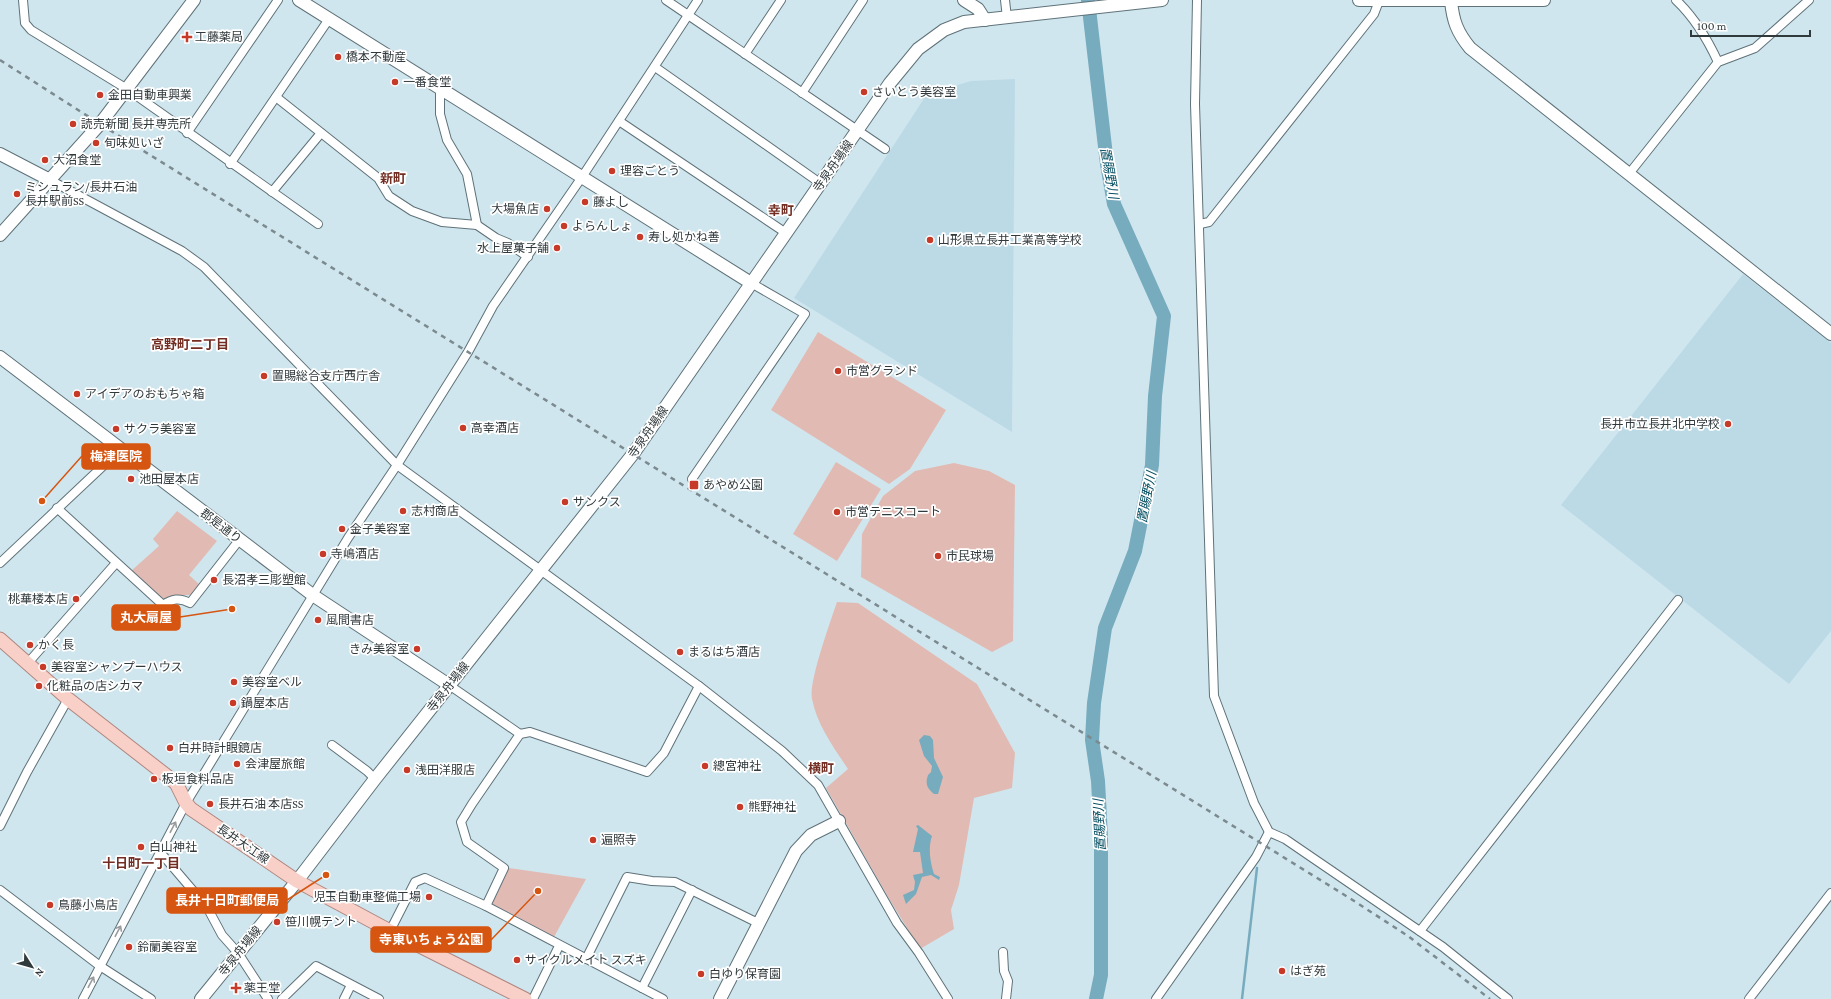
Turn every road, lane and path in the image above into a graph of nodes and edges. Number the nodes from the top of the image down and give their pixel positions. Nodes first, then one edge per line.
1 (23, 0) edge
2 (194, 0) edge
3 (278, 0) edge
4 (299, 0) edge
5 (666, 0) edge
6 (698, 0) edge
7 (781, 0) edge
8 (863, 0) edge
9 (964, 0) edge
10 (1005, 0) edge
11 (1162, 0) edge
12 (1196, 0) edge
13 (1359, 0) edge
14 (1544, 0) edge
15 (1676, 0) edge
16 (1809, 0) edge
17 (1379, 1) edge
18 (1451, 1) junction
19 (688, 15) junction
20 (1011, 18) junction
21 (330, 19) junction
22 (985, 20) junction
23 (745, 54) junction
24 (1718, 62) junction
25 (654, 67) junction
26 (440, 88) junction
27 (127, 89) junction
28 (802, 93) junction
29 (276, 97) junction
30 (619, 121) junction
31 (857, 130) junction
32 (321, 132) junction
33 (187, 133) junction
34 (885, 149) dead end
35 (0, 154) edge
36 (230, 164) junction
37 (1628, 175) junction
38 (582, 177) junction
39 (50, 180) junction
40 (820, 184) junction
41 (272, 192) junction
42 (318, 224) dead end
43 (1200, 224) junction
44 (477, 225) junction
45 (786, 233) junction
46 (0, 235) edge
47 (528, 257) junction
48 (751, 283) junction
49 (1831, 334) edge
50 (0, 357) edge
51 (121, 449) junction
52 (397, 465) junction
53 (692, 479) dead end
54 (57, 508) junction
55 (240, 539) junction
56 (0, 563) edge
57 (116, 563) junction
58 (541, 570) junction
59 (314, 596) junction
60 (1678, 600) dead end
61 (0, 639) edge
62 (28, 664) junction
63 (449, 685) junction
64 (699, 686) junction
65 (68, 699) junction
66 (520, 734) junction
67 (332, 745) dead end
68 (375, 779) junction
69 (186, 803) junction
70 (839, 821) junction
71 (0, 826) edge
72 (1269, 832) junction
73 (160, 852) junction
74 (297, 881) junction
75 (0, 890) edge
76 (692, 890) junction
77 (1831, 893) edge
78 (486, 906) junction
79 (758, 923) junction
80 (390, 930) junction
81 (1420, 931) junction
82 (559, 946) junction
83 (1003, 952) dead end
84 (238, 953) junction
85 (586, 959) junction
86 (100, 966) junction
87 (351, 985) junction
88 (642, 988) junction
89 (83, 999) edge
90 (151, 999) edge
91 (201, 999) edge
92 (268, 999) edge
93 (282, 999) edge
94 (344, 999) edge
95 (379, 999) edge
96 (525, 999) edge
97 (533, 999) edge
98 (663, 999) edge
99 (720, 999) edge
100 (948, 999) edge
101 (1006, 999) edge
102 (1156, 999) edge
103 (1508, 999) edge
104 (1749, 999) edge

1 - 27 street
2 - 27 street
3 - 33 street
4 - 21 street
5 - 19 street
6 - 19 street
7 - 23 street
8 - 28 street
9 - 22 street
10 - 20 street
11 - 20 street, 寺泉舟場線
12 - 43 street
13 - 17 street
14 - 18 street
15 - 24 street
16 - 24 street
17 - 18 street
17 - 43 street
18 - 37 street
19 - 23 street
19 - 25 street
20 - 22 street, 寺泉舟場線
21 - 26 street
21 - 29 street
22 - 31 street, 寺泉舟場線
23 - 28 street
24 - 37 street
25 - 30 street
25 - 40 street
26 - 38 street
26 - 44 street
27 - 33 street
27 - 39 street
28 - 31 street
29 - 32 street
29 - 36 street
30 - 38 street
30 - 45 street
31 - 34 street
31 - 40 street, 寺泉舟場線
32 - 41 street
32 - 44 street
33 - 36 street
35 - 39 street
36 - 41 street
37 - 49 street
38 - 47 street
38 - 48 street
39 - 46 street
39 - 52 street
40 - 45 street, 寺泉舟場線
41 - 42 street
43 - 72 street
44 - 47 street
45 - 48 street, 寺泉舟場線
47 - 52 street
48 - 53 street
48 - 58 street, 寺泉舟場線
50 - 51 street, 郡是通り
51 - 54 street
51 - 55 street, 郡是通り
52 - 58 street
52 - 59 street
54 - 56 street
54 - 57 street
55 - 57 street
55 - 59 street, 郡是通り
57 - 62 street
58 - 63 street, 寺泉舟場線
58 - 64 street
59 - 63 street, 郡是通り
59 - 69 street
60 - 81 street
61 - 62 main road, 長井大江線
62 - 65 main road, 長井大江線
63 - 66 street
63 - 68 street, 寺泉舟場線
64 - 66 street
64 - 70 street
65 - 69 main road, 長井大江線
65 - 71 street
66 - 78 street
67 - 68 street
68 - 74 street, 寺泉舟場線
73 -> 69 street
69 - 74 main road, 長井大江線
70 - 79 street
70 - 100 street
72 - 81 street
72 - 102 street
73 - 84 street
86 -> 73 street
74 - 80 main road, 長井大江線
74 - 84 street, 寺泉舟場線
75 - 86 street
76 - 79 street
76 - 85 street
76 - 88 street
77 - 104 street
78 - 80 street
78 - 82 street
79 - 99 street
80 - 96 main road, 長井大江線
81 - 103 street
82 - 85 street
82 - 97 street
83 - 101 street
84 - 91 street, 寺泉舟場線
84 - 92 street
85 - 88 street
89 -> 86 street
86 - 90 street
87 - 93 street
87 - 94 street
87 - 95 street
88 - 98 street

